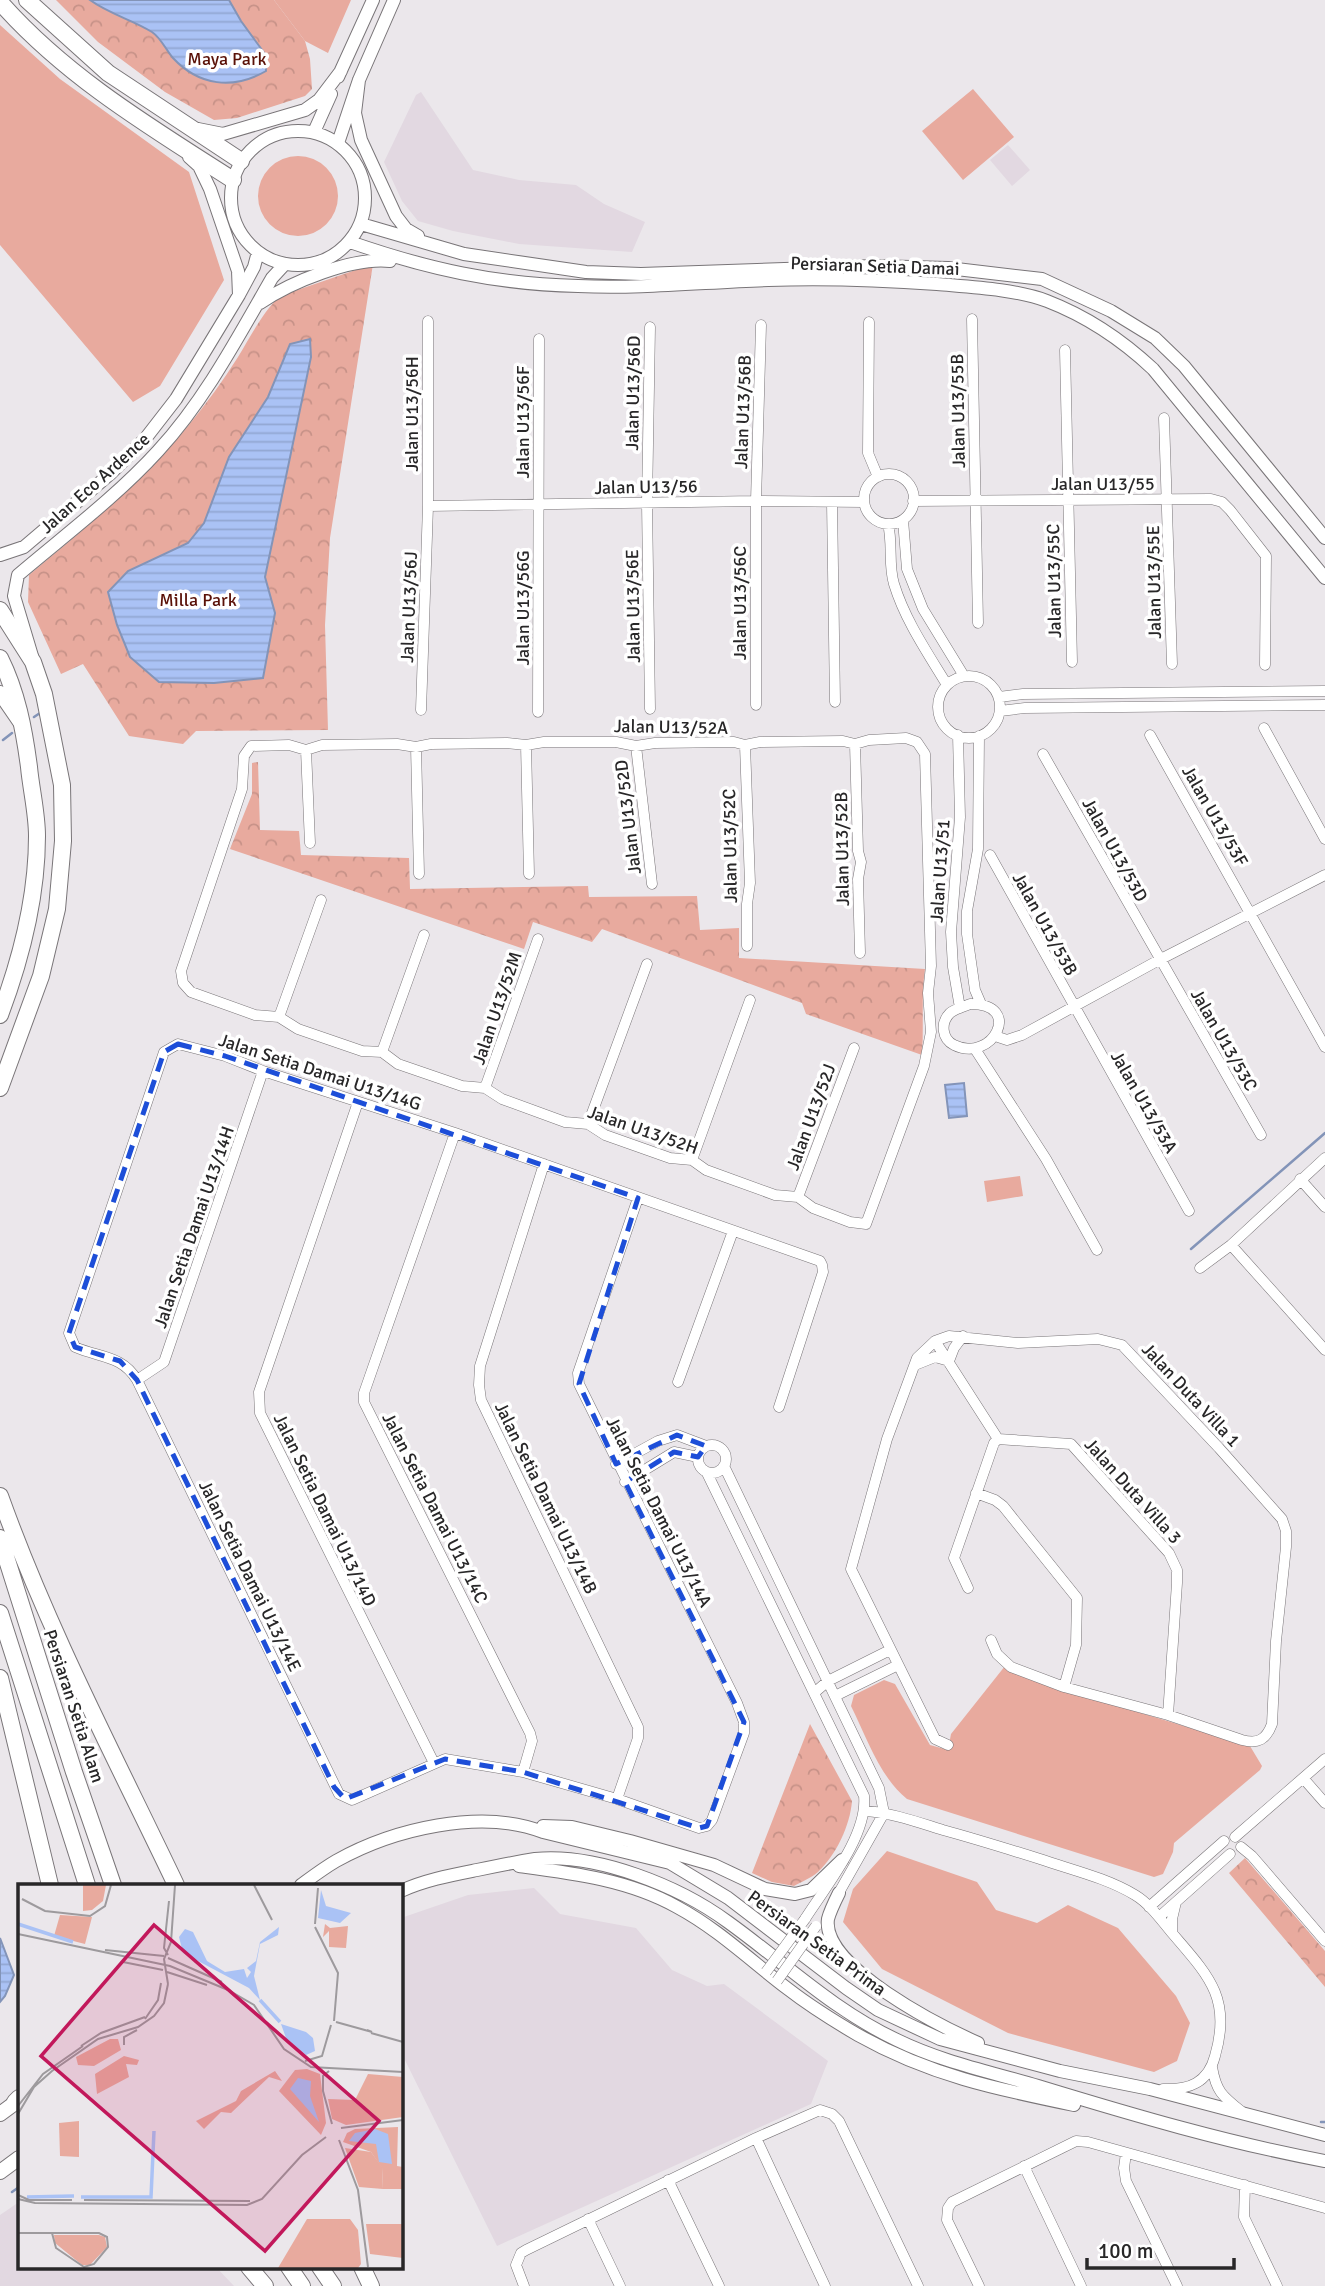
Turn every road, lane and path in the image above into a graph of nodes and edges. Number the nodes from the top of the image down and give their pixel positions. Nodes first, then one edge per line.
1 (373, 0) edge
2 (394, 0) edge
3 (29, 2) edge
4 (0, 3) edge
5 (341, 71) junction
6 (359, 80) junction
7 (185, 124) junction
8 (314, 132) junction
9 (174, 142) junction
10 (338, 143) junction
11 (241, 161) junction
12 (233, 180) junction
13 (361, 225) junction
14 (350, 243) junction
15 (442, 249) junction
16 (258, 252) junction
17 (411, 263) junction
18 (284, 265) junction
19 (239, 295) junction
20 (256, 306) junction
21 (972, 319) dead end
22 (428, 321) dead end
23 (869, 322) dead end
24 (761, 325) dead end
25 (650, 327) dead end
26 (539, 339) dead end
27 (1065, 350) dead end
28 (1164, 418) dead end
29 (878, 477) junction
30 (1068, 499) junction
31 (1168, 499) junction
32 (756, 501) junction
33 (914, 501) junction
34 (832, 502) junction
35 (864, 502) junction
36 (976, 502) junction
37 (647, 503) junction
38 (539, 504) junction
39 (428, 506) junction
40 (903, 520) junction
41 (888, 524) junction
42 (1325, 538) edge
43 (0, 555) edge
44 (1325, 578) edge
45 (0, 610) edge
46 (978, 623) dead end
47 (0, 658) edge
48 (33, 662) junction
49 (1072, 662) dead end
50 (1172, 664) dead end
51 (1265, 665) dead end
52 (964, 676) junction
53 (947, 685) junction
54 (1325, 691) edge
55 (0, 693) edge
56 (999, 697) junction
57 (835, 702) dead end
58 (757, 705) dead end
59 (1325, 705) edge
60 (650, 709) dead end
61 (421, 710) dead end
62 (1000, 711) junction
63 (538, 712) dead end
64 (1264, 727) dead end
65 (24, 729) junction
66 (958, 735) junction
67 (1150, 735) dead end
68 (979, 736) junction
69 (855, 744) junction
70 (526, 745) junction
71 (745, 745) junction
72 (636, 746) junction
73 (416, 747) junction
74 (306, 750) junction
75 (1043, 754) dead end
76 (1325, 839) edge
77 (310, 843) dead end
78 (990, 855) dead end
79 (419, 874) dead end
80 (529, 874) dead end
81 (1325, 875) edge
82 (652, 884) dead end
83 (321, 900) dead end
84 (1252, 913) junction
85 (424, 935) dead end
86 (538, 939) dead end
87 (747, 946) dead end
88 (860, 953) dead end
89 (1159, 960) junction
90 (646, 964) dead end
91 (183, 983) joint
92 (750, 1000) dead end
93 (981, 1004) junction
94 (960, 1007) junction
95 (1073, 1008) junction
96 (0, 1015) edge
97 (279, 1017) junction
98 (931, 1032) junction
99 (943, 1032) junction
100 (997, 1034) junction
101 (1325, 1047) edge
102 (854, 1048) dead end
103 (975, 1049) junction
104 (382, 1052) junction
105 (263, 1071) junction
106 (0, 1088) edge
107 (485, 1088) junction
108 (358, 1102) junction
109 (588, 1124) junction
110 (455, 1133) junction
111 (1261, 1135) dead end
112 (1325, 1158) edge
113 (692, 1160) junction
114 (544, 1164) junction
115 (1300, 1179) junction
116 (799, 1197) junction
117 (638, 1198) junction
118 (1325, 1207) edge
119 (1189, 1211) dead end
120 (733, 1231) junction
121 (1231, 1245) junction
122 (1097, 1250) dead end
123 (1200, 1268) dead end
124 (963, 1336) junction
125 (935, 1341) junction
126 (1325, 1350) edge
127 (949, 1361) junction
128 (915, 1365) junction
129 (137, 1380) junction
130 (678, 1382) dead end
131 (779, 1407) dead end
132 (998, 1438) junction
133 (706, 1446) junction
134 (698, 1457) junction
135 (617, 1464) junction
136 (724, 1466) junction
137 (707, 1473) junction
138 (625, 1482) junction
139 (976, 1493) junction
140 (0, 1496) edge
141 (744, 1507) junction
142 (727, 1514) junction
143 (0, 1538) edge
144 (968, 1588) dead end
145 (0, 1613) edge
146 (991, 1640) dead end
147 (890, 1650) junction
148 (898, 1665) junction
149 (0, 1678) edge
150 (828, 1681) junction
151 (1064, 1687) junction
152 (814, 1693) junction
153 (835, 1696) junction
154 (1168, 1715) junction
155 (948, 1745) dead end
156 (1325, 1759) edge
157 (434, 1763) junction
158 (523, 1772) junction
159 (1303, 1778) junction
160 (617, 1799) junction
161 (1325, 1803) edge
162 (866, 1811) junction
163 (884, 1813) junction
164 (525, 1825) junction
165 (1235, 1837) junction
166 (1224, 1841) junction
167 (1241, 1847) junction
168 (1230, 1854) junction
169 (842, 1860) junction
170 (508, 1864) junction
171 (50, 1884) edge
172 (87, 1884) edge
173 (113, 1884) edge
174 (176, 1884) edge
175 (302, 1884) edge
176 (402, 1891) edge
177 (839, 1893) junction
178 (1165, 1893) junction
179 (1138, 1896) junction
180 (1176, 1902) junction
181 (1149, 1907) junction
182 (1158, 1917) junction
183 (1172, 1933) junction
184 (1325, 1941) edge
185 (766, 1972) junction
186 (777, 1981) junction
187 (1009, 2058) junction
188 (1212, 2067) junction
189 (1150, 2089) junction
190 (18, 2100) edge
191 (1244, 2113) junction
192 (0, 2114) edge
193 (1150, 2120) junction
194 (1325, 2135) edge
195 (756, 2138) junction
196 (1126, 2153) junction
197 (18, 2159) edge
198 (1325, 2161) edge
199 (1024, 2166) junction
200 (0, 2172) edge
201 (668, 2180) junction
202 (1245, 2185) junction
203 (1325, 2208) edge
204 (588, 2219) junction
205 (290, 2268) edge
206 (321, 2268) edge
207 (362, 2268) edge
208 (302, 2286) edge
209 (333, 2286) edge
210 (371, 2286) edge
211 (524, 2286) edge
212 (620, 2286) edge
213 (719, 2286) edge
214 (825, 2286) edge
215 (918, 2286) edge
216 (979, 2286) edge
217 (1081, 2286) edge
218 (1177, 2286) edge
219 (1277, 2286) edge

1 - 5 street
2 - 6 street
3 - 7 highway
4 - 9 highway
5 - 6 street
5 - 7 street
5 - 8 street
6 - 10 street
6 - 15 street
7 - 11 highway
8 - 10 street
8 - 11 street
9 - 12 highway
9 - 19 street
10 - 13 street
11 - 12 street
12 - 16 street
13 - 14 street
13 - 15 street, Persiaran Setia Damai
14 - 17 street, Persiaran Setia Damai
14 - 18 street
15 - 42 street, Persiaran Setia Damai
16 - 18 street
16 - 19 street, Jalan Eco Ardence
17 - 20 street
17 - 44 street, Persiaran Setia Damai
18 - 20 street, Jalan Eco Ardence
19 - 43 street, Jalan Eco Ardence
20 - 48 street, Jalan Eco Ardence
21 - 36 street, Jalan U13/55B
22 - 39 street, Jalan U13/56H
23 - 29 street
24 - 32 street, Jalan U13/56B
25 - 37 street, Jalan U13/56D
26 - 38 street, Jalan U13/56F
27 - 30 street, Jalan U13/55C
28 - 31 street, Jalan U13/55E
29 - 33 street
29 - 35 street
30 - 31 street, Jalan U13/55
30 - 36 street, Jalan U13/55
30 - 49 street, Jalan U13/55C
31 - 50 street, Jalan U13/55E
31 - 51 street, Jalan U13/55
32 - 34 street, Jalan U13/56
32 - 37 street, Jalan U13/56
32 - 58 street, Jalan U13/56C
33 - 36 street, Jalan U13/55
33 - 40 street
34 - 35 street, Jalan U13/56
34 - 57 street
35 - 41 street
36 - 46 street, Jalan U13/55B
37 - 38 street, Jalan U13/56
37 - 60 street, Jalan U13/56E
38 - 39 street, Jalan U13/56
38 - 63 street, Jalan U13/56G
39 - 61 street, Jalan U13/56J
40 - 41 street
40 - 52 street
41 - 53 street
45 - 48 highway
47 - 65 highway
48 - 106 highway
52 - 53 street
52 - 56 street
53 - 66 street
54 - 56 street
55 - 65 main road
56 - 62 street
59 - 62 street
62 - 68 street
64 - 76 street
65 - 96 highway
66 - 68 street
66 - 94 street, Jalan U13/51
67 - 84 street, Jalan U13/53F
68 - 93 street, Jalan U13/51
69 - 71 street, Jalan U13/52A
69 - 88 street, Jalan U13/52B
69 - 98 street, Jalan U13/52A
70 - 72 street, Jalan U13/52A
70 - 73 street, Jalan U13/52A
70 - 80 street
71 - 72 street, Jalan U13/52A
71 - 87 street, Jalan U13/52C
72 - 82 street, Jalan U13/52D
73 - 74 street, Jalan U13/52A
73 - 79 street
74 - 77 street
74 - 91 street, Jalan U13/52A
75 - 89 street, Jalan U13/53D
78 - 95 street, Jalan U13/53B
81 - 84 street
83 - 97 street
84 - 89 street
84 - 101 street, Jalan U13/53F
85 - 104 street
86 - 107 street, Jalan U13/52M
89 - 95 street
89 - 111 street, Jalan U13/53C
90 - 109 street
91 - 97 street, Jalan U13/52H
92 - 113 street
93 - 94 street
93 - 100 street
94 - 99 street
95 - 100 street
95 - 119 street, Jalan U13/53A
97 - 104 street, Jalan U13/52H
98 - 99 street
98 - 116 street, Jalan U13/52H
99 - 103 street
100 - 103 street
102 - 116 street, Jalan U13/52J
103 - 122 street
104 - 107 street, Jalan U13/52H
105 - 108 street, Jalan Setia Damai U13/14G
105 - 129 street, Jalan Setia Damai U13/14H
105 - 129 street, Jalan Setia Damai U13/14G
107 - 109 street, Jalan U13/52H
108 - 110 street, Jalan Setia Damai U13/14G
108 - 157 street, Jalan Setia Damai U13/14D
109 - 113 street, Jalan U13/52H
110 - 114 street, Jalan Setia Damai U13/14G
110 - 158 street, Jalan Setia Damai U13/14C
112 - 115 street
113 - 116 street, Jalan U13/52H
114 - 117 street, Jalan Setia Damai U13/14G
114 - 160 street, Jalan Setia Damai U13/14B
115 - 118 street
115 - 121 street
117 - 120 street, Jalan Setia Damai U13/14G
117 - 135 street, Jalan Setia Damai U13/14A
120 - 130 street
120 - 131 street, Jalan Setia Damai U13/14G
121 - 123 street
121 - 126 street
124 - 125 street, Jalan Duta Villa 1
124 - 127 street
124 - 154 street, Jalan Duta Villa 1
125 - 127 street
125 - 128 street
127 - 128 street
127 - 132 street
128 - 147 street
129 - 157 street, Jalan Setia Damai U13/14E
132 - 139 street
132 - 154 street, Jalan Duta Villa 3
133 - 134 street
133 - 135 street
133 - 136 street
134 - 137 street
134 - 138 street
135 - 138 street, Jalan Setia Damai U13/14A
136 - 137 street
136 - 141 street
137 - 142 street
138 - 160 street, Jalan Setia Damai U13/14A
139 - 144 street
139 - 151 street
140 - 174 highway
141 - 142 street
141 - 150 street
142 - 152 street
143 - 173 highway, Persiaran Setia Alam
145 - 172 highway
146 - 151 street
147 - 148 street
147 - 150 street
148 - 153 street
148 - 155 street
149 - 171 highway
150 - 152 street
150 - 153 street
151 - 154 street
152 - 162 street
153 - 163 street
156 - 159 street
157 - 158 street
158 - 160 street
159 - 161 street
159 - 165 street
162 - 163 street
162 - 169 street
163 - 177 street
163 - 179 street
164 - 169 street
164 - 175 street, Persiaran Setia Prima
164 - 187 street, Persiaran Setia Prima
165 - 166 street
165 - 167 street
166 - 168 street
166 - 178 street
167 - 168 street
167 - 184 street
168 - 180 street
169 - 185 street, bridge
170 - 176 street, Persiaran Setia Prima
170 - 185 street
170 - 193 street, Persiaran Setia Prima
177 - 186 street, bridge
177 - 187 street
178 - 179 street
178 - 181 street
179 - 181 street
180 - 182 street
180 - 183 street
181 - 182 street
182 - 183 street
183 - 188 street
185 - 186 street
186 - 193 street
187 - 189 street, Persiaran Setia Prima
188 - 189 street
188 - 191 street
189 - 191 street, Persiaran Setia Prima
190 - 192 main road
191 - 194 street, Persiaran Setia Prima
193 - 198 street, Persiaran Setia Prima
195 - 201 street
195 - 214 street
195 - 215 street
196 - 199 street
196 - 202 street
196 - 218 street
197 - 200 main road
199 - 216 street
199 - 217 street
201 - 204 street
201 - 213 street
202 - 203 street
202 - 219 street
204 - 211 street
204 - 212 street
205 - 208 highway
206 - 209 highway
207 - 210 highway

